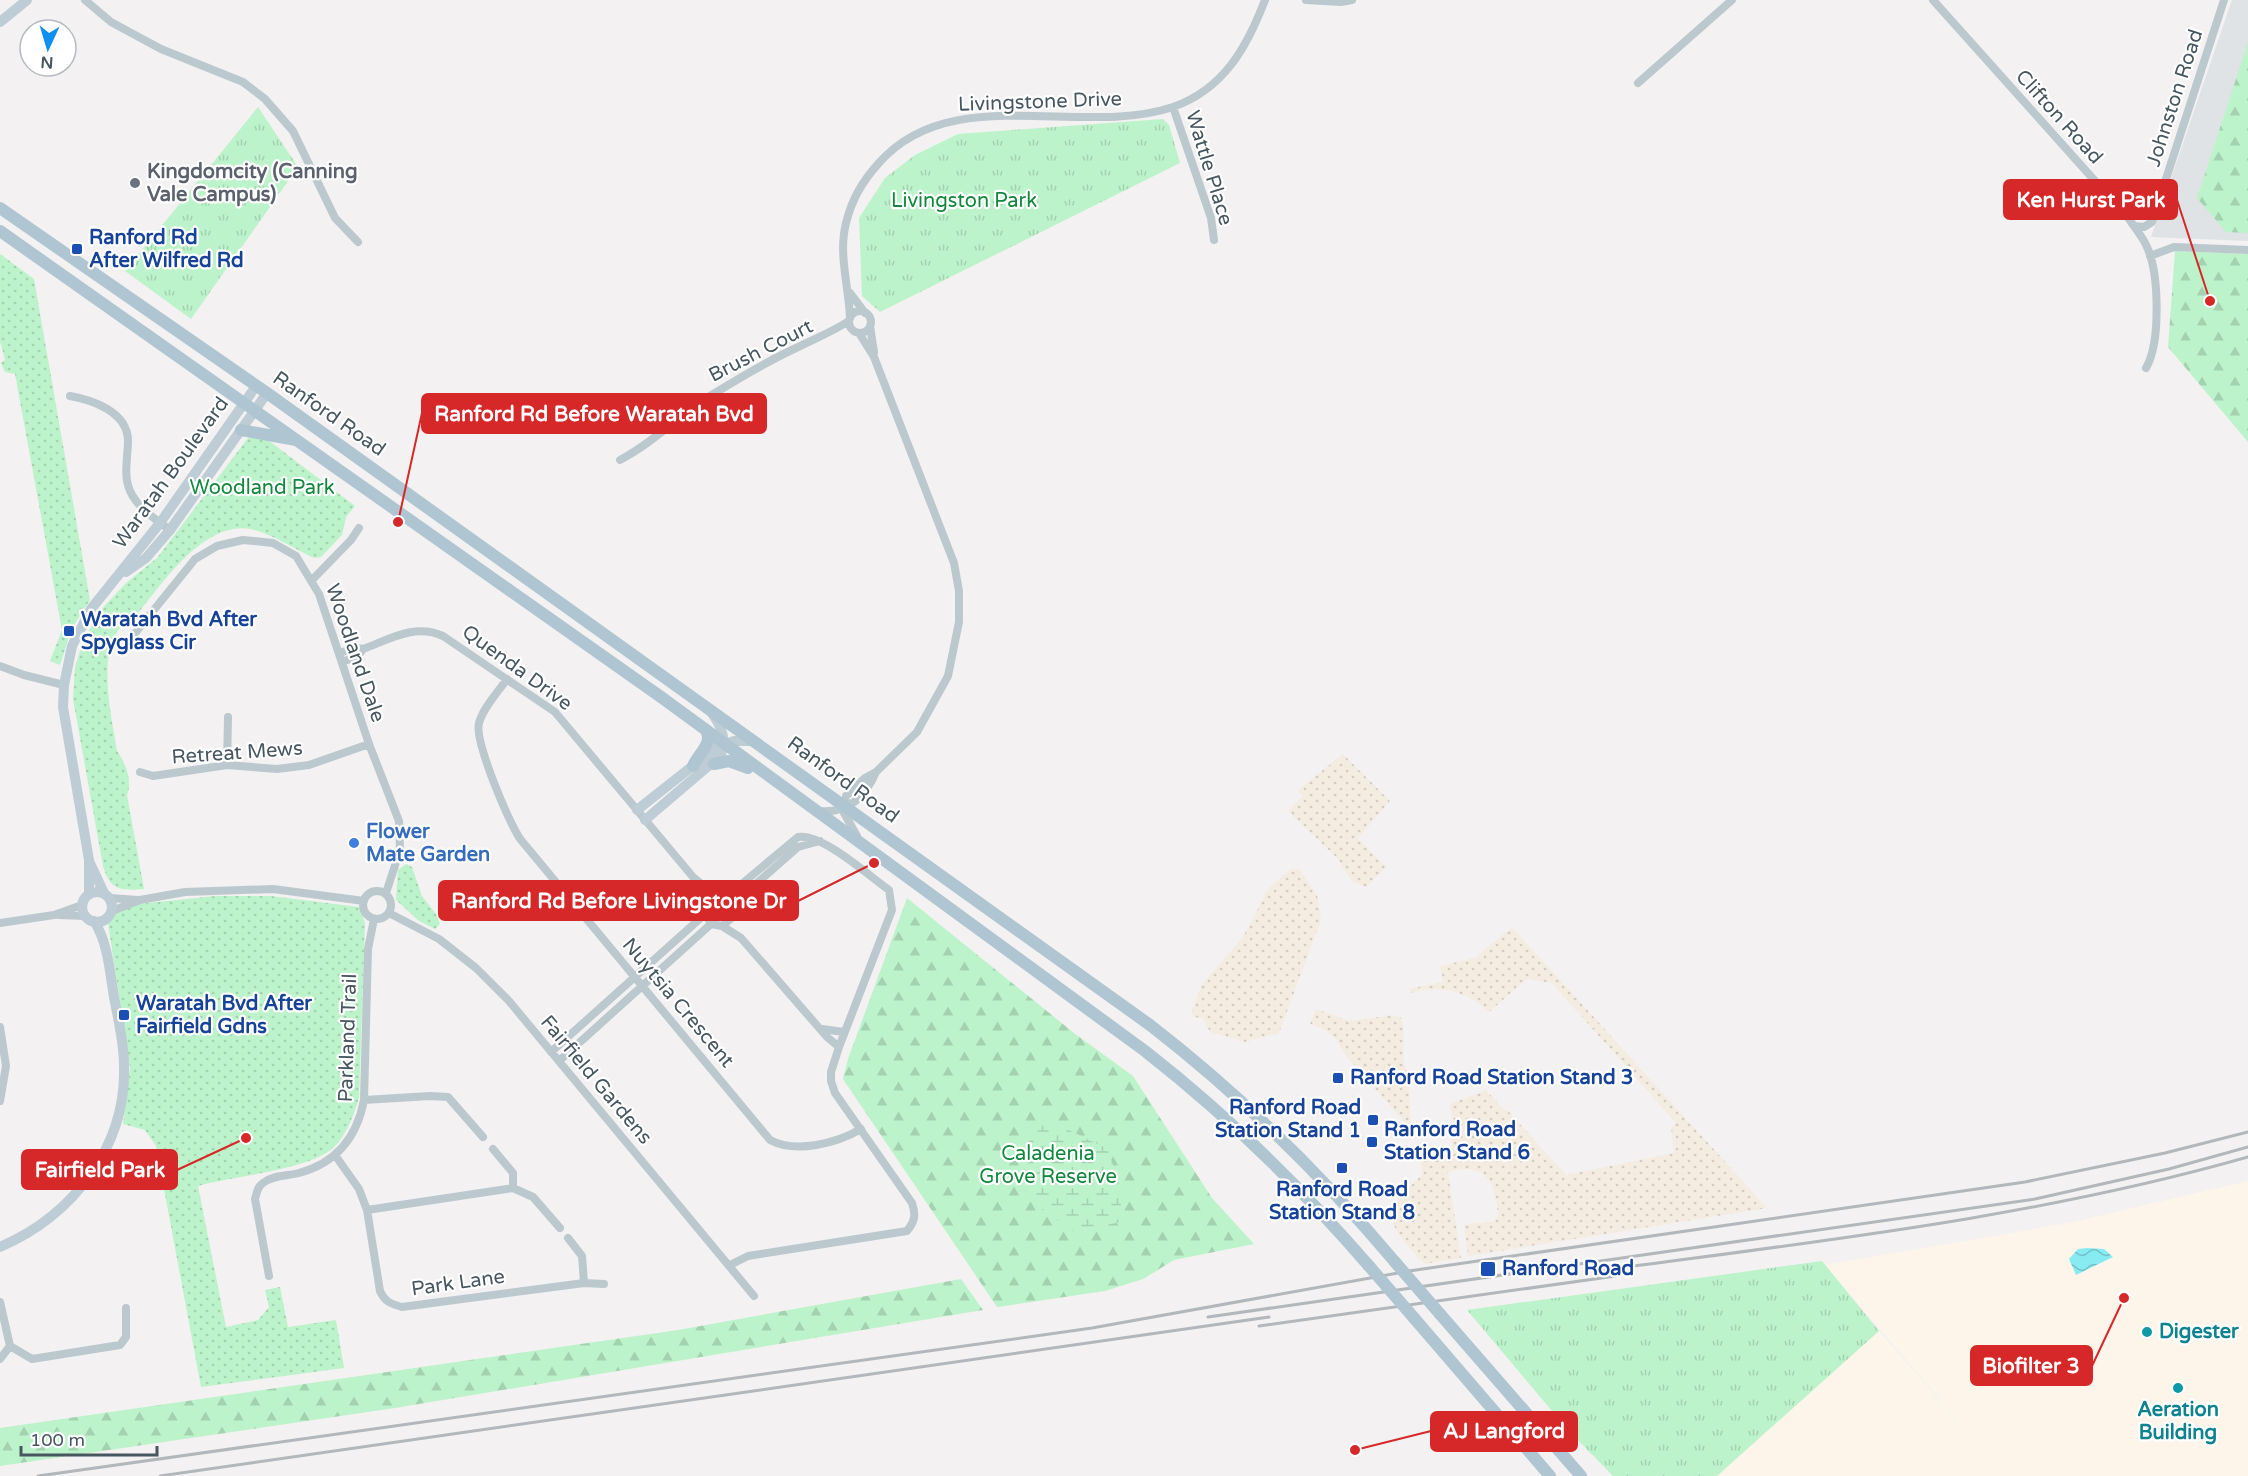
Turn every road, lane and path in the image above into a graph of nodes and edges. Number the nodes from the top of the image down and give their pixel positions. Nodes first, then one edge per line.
1 (27, 0) edge
2 (85, 0) edge
3 (1264, 0) edge
4 (1306, 0) edge
5 (1352, 0) edge
6 (1732, 0) edge
7 (1932, 0) edge
8 (2224, 0) edge
9 (0, 22) edge
10 (1638, 83) dead end
11 (1173, 107) junction
12 (0, 208) edge
13 (2134, 226) junction
14 (0, 231) edge
15 (1214, 240) dead end
16 (358, 242) dead end
17 (2248, 250) edge
18 (2150, 256) junction
19 (849, 292) junction
20 (865, 313) junction
21 (850, 319) junction
22 (870, 326) junction
23 (856, 332) junction
24 (830, 334) junction
25 (874, 357) junction
26 (2146, 368) dead end
27 (256, 386) junction
28 (267, 393) junction
29 (70, 396) dead end
30 (244, 402) junction
31 (256, 410) junction
32 (241, 430) junction
33 (301, 441) junction
34 (620, 460) dead end
35 (160, 523) junction
36 (359, 528) dead end
37 (170, 530) junction
38 (114, 580) junction
39 (312, 580) junction
40 (132, 637) dead end
41 (363, 649) junction
42 (339, 653) junction
43 (342, 662) junction
44 (0, 666) edge
45 (507, 679) junction
46 (64, 685) junction
47 (706, 707) junction
48 (228, 717) dead end
49 (705, 729) junction
50 (755, 741) junction
51 (724, 743) junction
52 (369, 744) junction
53 (714, 764) junction
54 (228, 765) junction
55 (693, 766) junction
56 (140, 772) dead end
57 (876, 772) junction
58 (778, 785) junction
59 (848, 805) junction
60 (637, 810) junction
61 (812, 810) junction
62 (645, 820) junction
63 (820, 841) junction
64 (865, 848) junction
65 (88, 860) junction
66 (693, 877) junction
67 (89, 894) junction
68 (386, 894) junction
69 (107, 896) junction
70 (721, 897) junction
71 (140, 900) junction
72 (364, 901) junction
73 (706, 904) junction
74 (732, 905) junction
75 (389, 913) junction
76 (87, 914) junction
77 (110, 914) junction
78 (705, 915) junction
79 (733, 917) junction
80 (374, 919) junction
81 (0, 923) edge
82 (711, 924) junction
83 (722, 926) junction
84 (741, 938) junction
85 (105, 950) junction
86 (635, 977) junction
87 (643, 986) junction
88 (0, 1027) edge
89 (822, 1029) junction
90 (844, 1032) junction
91 (839, 1047) junction
92 (551, 1052) junction
93 (559, 1061) junction
94 (364, 1100) junction
95 (0, 1101) edge
96 (861, 1129) junction
97 (483, 1137) dead end
98 (493, 1149) dead end
99 (335, 1155) junction
100 (513, 1188) junction
101 (367, 1210) junction
102 (560, 1228) dead end
103 (568, 1238) dead end
104 (0, 1247) edge
105 (730, 1265) junction
106 (269, 1276) dead end
107 (584, 1283) junction
108 (604, 1284) dead end
109 (754, 1296) dead end
110 (0, 1302) edge
111 (126, 1308) dead end
112 (10, 1346) junction
113 (0, 1359) edge
114 (1550, 1476) edge
115 (1581, 1476) edge

1 - 9 street
2 - 16 street
3 - 11 street, Livingstone Drive
4 - 5 street
6 - 10 street
7 - 13 street, Clifton Road
8 - 13 street, Johnston Road
11 - 15 street, Wattle Place
11 - 19 street, Livingstone Drive
12 - 27 main road, Ranford Road
13 - 18 street, Clifton Road
14 - 30 main road, Ranford Road
17 - 18 street
18 - 26 street, Clifton Road
19 - 20 street, Livingstone Drive
19 - 21 street, Livingstone Drive
20 - 21 street
20 - 22 street
21 - 23 street
21 - 24 street, Brush Court
22 - 23 street
22 - 25 street
23 - 24 street, Brush Court
23 - 25 street
24 - 34 street, Brush Court
25 - 57 street
27 - 28 main road, Ranford Road
27 - 30 street, Waratah Boulevard
28 - 31 street, Waratah Boulevard
28 - 47 main road, Ranford Road
29 - 35 street
30 - 31 main road, Ranford Road
30 - 35 street, Waratah Boulevard
31 - 32 street, Waratah Boulevard
31 - 33 main road, Ranford Road
32 - 33 main road
32 - 37 street, Waratah Boulevard
33 - 49 main road, Ranford Road
35 - 37 street
35 - 38 street, Waratah Boulevard
36 - 39 street
37 - 38 street, Waratah Boulevard
38 - 46 street, Waratah Boulevard
39 - 40 street, Woodland Dale
39 - 42 street, Woodland Dale
41 - 42 street, Quenda Drive
41 - 43 street, Quenda Drive
41 - 45 street, Quenda Drive
42 - 43 street, Woodland Dale
43 - 52 street, Woodland Dale
44 - 46 street
45 - 60 street, Quenda Drive
45 - 86 street, Nuytsia Crescent
46 - 65 street, Waratah Boulevard
47 - 50 main road, Ranford Road
47 - 51 street
48 - 54 street
49 - 51 main road, Ranford Road
49 - 55 main road
50 - 51 street
50 - 59 main road, Ranford Road
51 - 53 street
51 - 55 street
51 - 58 main road, Ranford Road
52 - 54 street, Retreat Mews
52 - 68 street, Woodland Dale
53 - 58 main road
53 - 62 street
54 - 56 street, Retreat Mews
55 - 60 street
57 - 59 street
57 - 59 street
58 - 61 main road, Ranford Road
59 - 61 street
59 - 64 street
59 - 115 main road, Ranford Road, bridge
60 - 62 street, Quenda Drive
61 - 64 main road, Ranford Road
62 - 66 street, Quenda Drive
63 - 70 street
63 - 74 street
63 - 90 street
64 - 114 main road, Ranford Road, bridge
65 - 67 street, Waratah Boulevard
65 - 69 street, Waratah Boulevard
66 - 70 street, Quenda Drive
66 - 73 street, Quenda Drive
67 - 69 street
67 - 76 street
68 - 72 street
68 - 75 street
69 - 71 street
69 - 77 street, Waratah Boulevard
70 - 73 street
70 - 74 street
71 - 72 street
71 - 77 street
72 - 80 street
73 - 78 street
74 - 79 street
75 - 80 street
75 - 92 street, Fairfield Gardens
76 - 77 street
76 - 81 street
76 - 85 street, Waratah Boulevard
77 - 85 street, Waratah Boulevard
78 - 82 street
78 - 86 street
79 - 83 street
79 - 84 street
80 - 94 street, Parkland Trail
82 - 83 street
82 - 87 street
83 - 84 street
84 - 89 street
85 - 104 street, Waratah Boulevard
86 - 87 street, Nuytsia Crescent
86 - 92 street
87 - 93 street
87 - 96 street, Nuytsia Crescent
88 - 95 street
89 - 90 street
89 - 91 street
90 - 91 street
91 - 96 street
92 - 93 street, Fairfield Gardens
93 - 105 street, Fairfield Gardens
94 - 97 street
94 - 99 street, Parkland Trail
96 - 105 street
98 - 100 street
99 - 101 street, Park Lane
99 - 106 street, Parkland Trail
100 - 101 street
100 - 102 street
101 - 107 street, Park Lane
103 - 107 street
105 - 109 street, Fairfield Gardens
107 - 108 street, Park Lane
110 - 112 street
111 - 112 street
112 - 113 street

